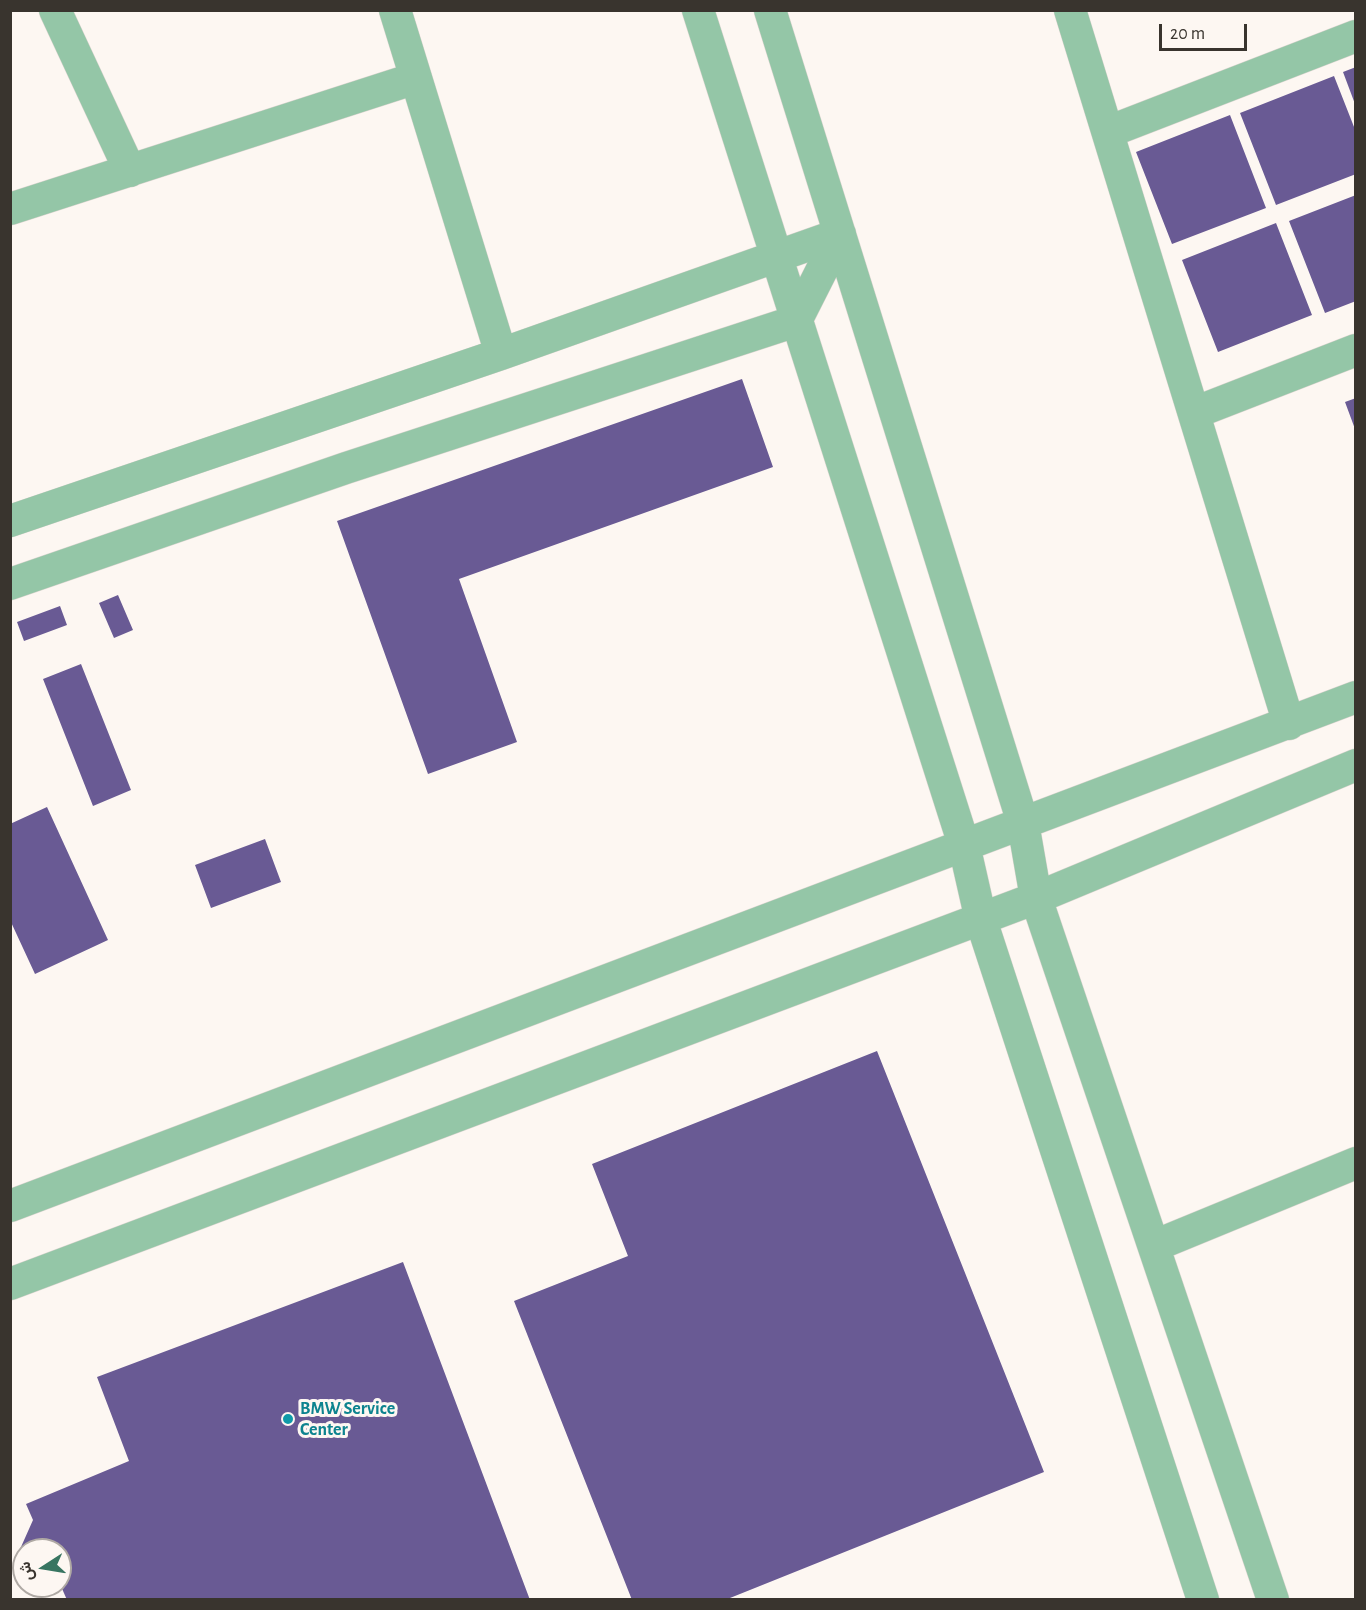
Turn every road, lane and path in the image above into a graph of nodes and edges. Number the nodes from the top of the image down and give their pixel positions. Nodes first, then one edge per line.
1 (55, 10) edge
2 (395, 10) edge
3 (698, 10) edge
4 (770, 10) edge
5 (1070, 10) edge
6 (1356, 36) edge
7 (416, 78) junction
8 (1108, 132) junction
9 (129, 171) junction
10 (10, 209) edge
11 (840, 234) junction
12 (776, 258) junction
13 (796, 321) junction
14 (1356, 350) edge
15 (501, 354) junction
16 (1194, 413) junction
17 (10, 521) edge
18 (10, 584) edge
19 (1356, 697) edge
20 (1289, 724) junction
21 (1356, 765) edge
22 (1023, 823) junction
23 (964, 845) junction
24 (1036, 898) junction
25 (981, 920) junction
26 (1356, 1163) edge
27 (10, 1206) edge
28 (1154, 1245) junction
29 (10, 1284) edge
30 (1203, 1599) edge
31 (1273, 1599) edge

1 - 9 street
2 - 7 street
3 - 12 street
4 - 11 street
5 - 8 street
6 - 8 street
7 - 9 street
7 - 15 street
8 - 16 street
9 - 10 street
11 - 12 street
11 - 13 street
11 - 22 street
12 - 13 street
12 - 15 street
13 - 18 street
13 - 23 street
14 - 16 street
15 - 17 street
16 - 20 street
19 - 20 street
20 - 22 street
21 - 24 street
22 - 23 street
22 - 24 street
23 - 25 street
23 - 27 street
24 - 25 street
24 - 28 street
25 - 29 street
25 - 30 street
26 - 28 street
28 - 31 street

